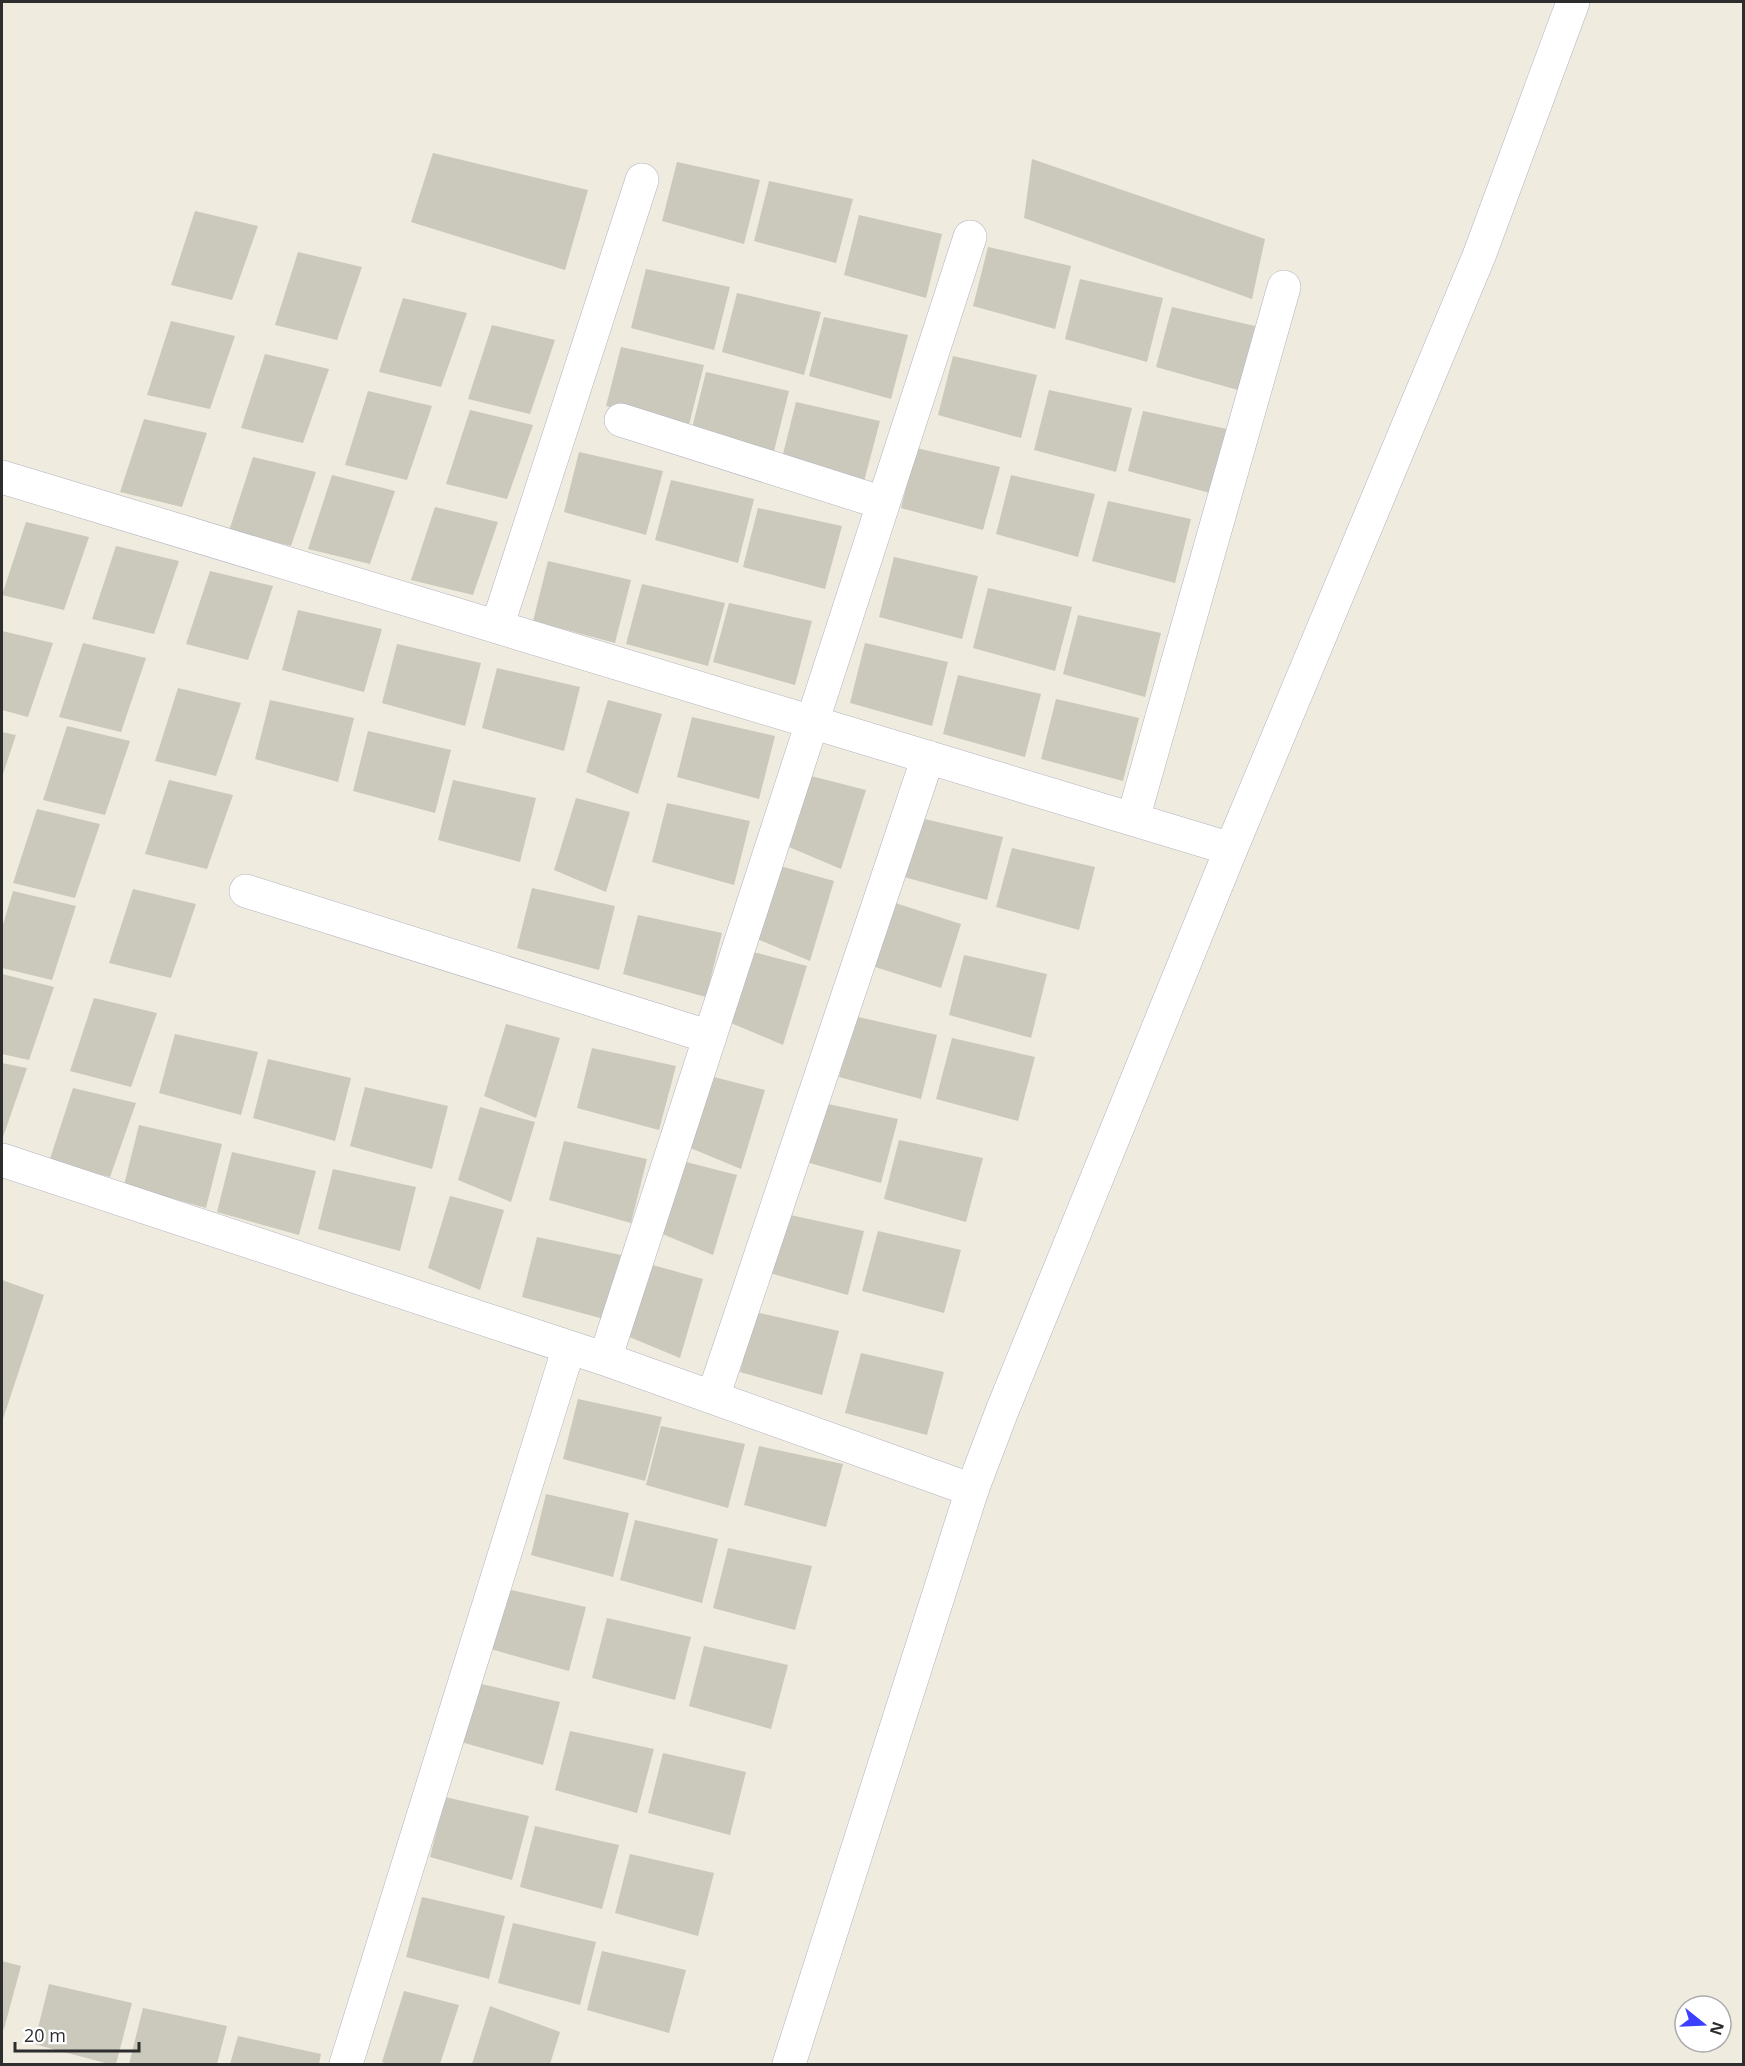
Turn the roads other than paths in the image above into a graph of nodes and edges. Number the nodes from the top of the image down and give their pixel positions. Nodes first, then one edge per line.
1 (1573, 2) edge
2 (642, 180) dead end
3 (970, 237) dead end
4 (1284, 287) dead end
5 (621, 420) dead end
6 (2, 477) edge
7 (883, 502) junction
8 (497, 627) junction
9 (812, 722) junction
10 (928, 757) junction
11 (1133, 819) junction
12 (1231, 849) junction
13 (246, 891) dead end
14 (710, 1037) junction
15 (2, 1160) edge
16 (569, 1347) junction
17 (605, 1359) junction
18 (713, 1397) junction
19 (972, 1490) junction
20 (346, 2064) edge
21 (789, 2064) edge

1 - 12 street
2 - 8 street
3 - 7 street
4 - 11 street
5 - 7 street
6 - 8 street
7 - 9 street
8 - 9 street
9 - 10 street
9 - 14 street
10 - 11 street
10 - 18 street
11 - 12 street
12 - 19 street
13 - 14 street
14 - 17 street
15 - 16 street
16 - 17 street
16 - 20 street
17 - 18 street
18 - 19 street
19 - 21 street

